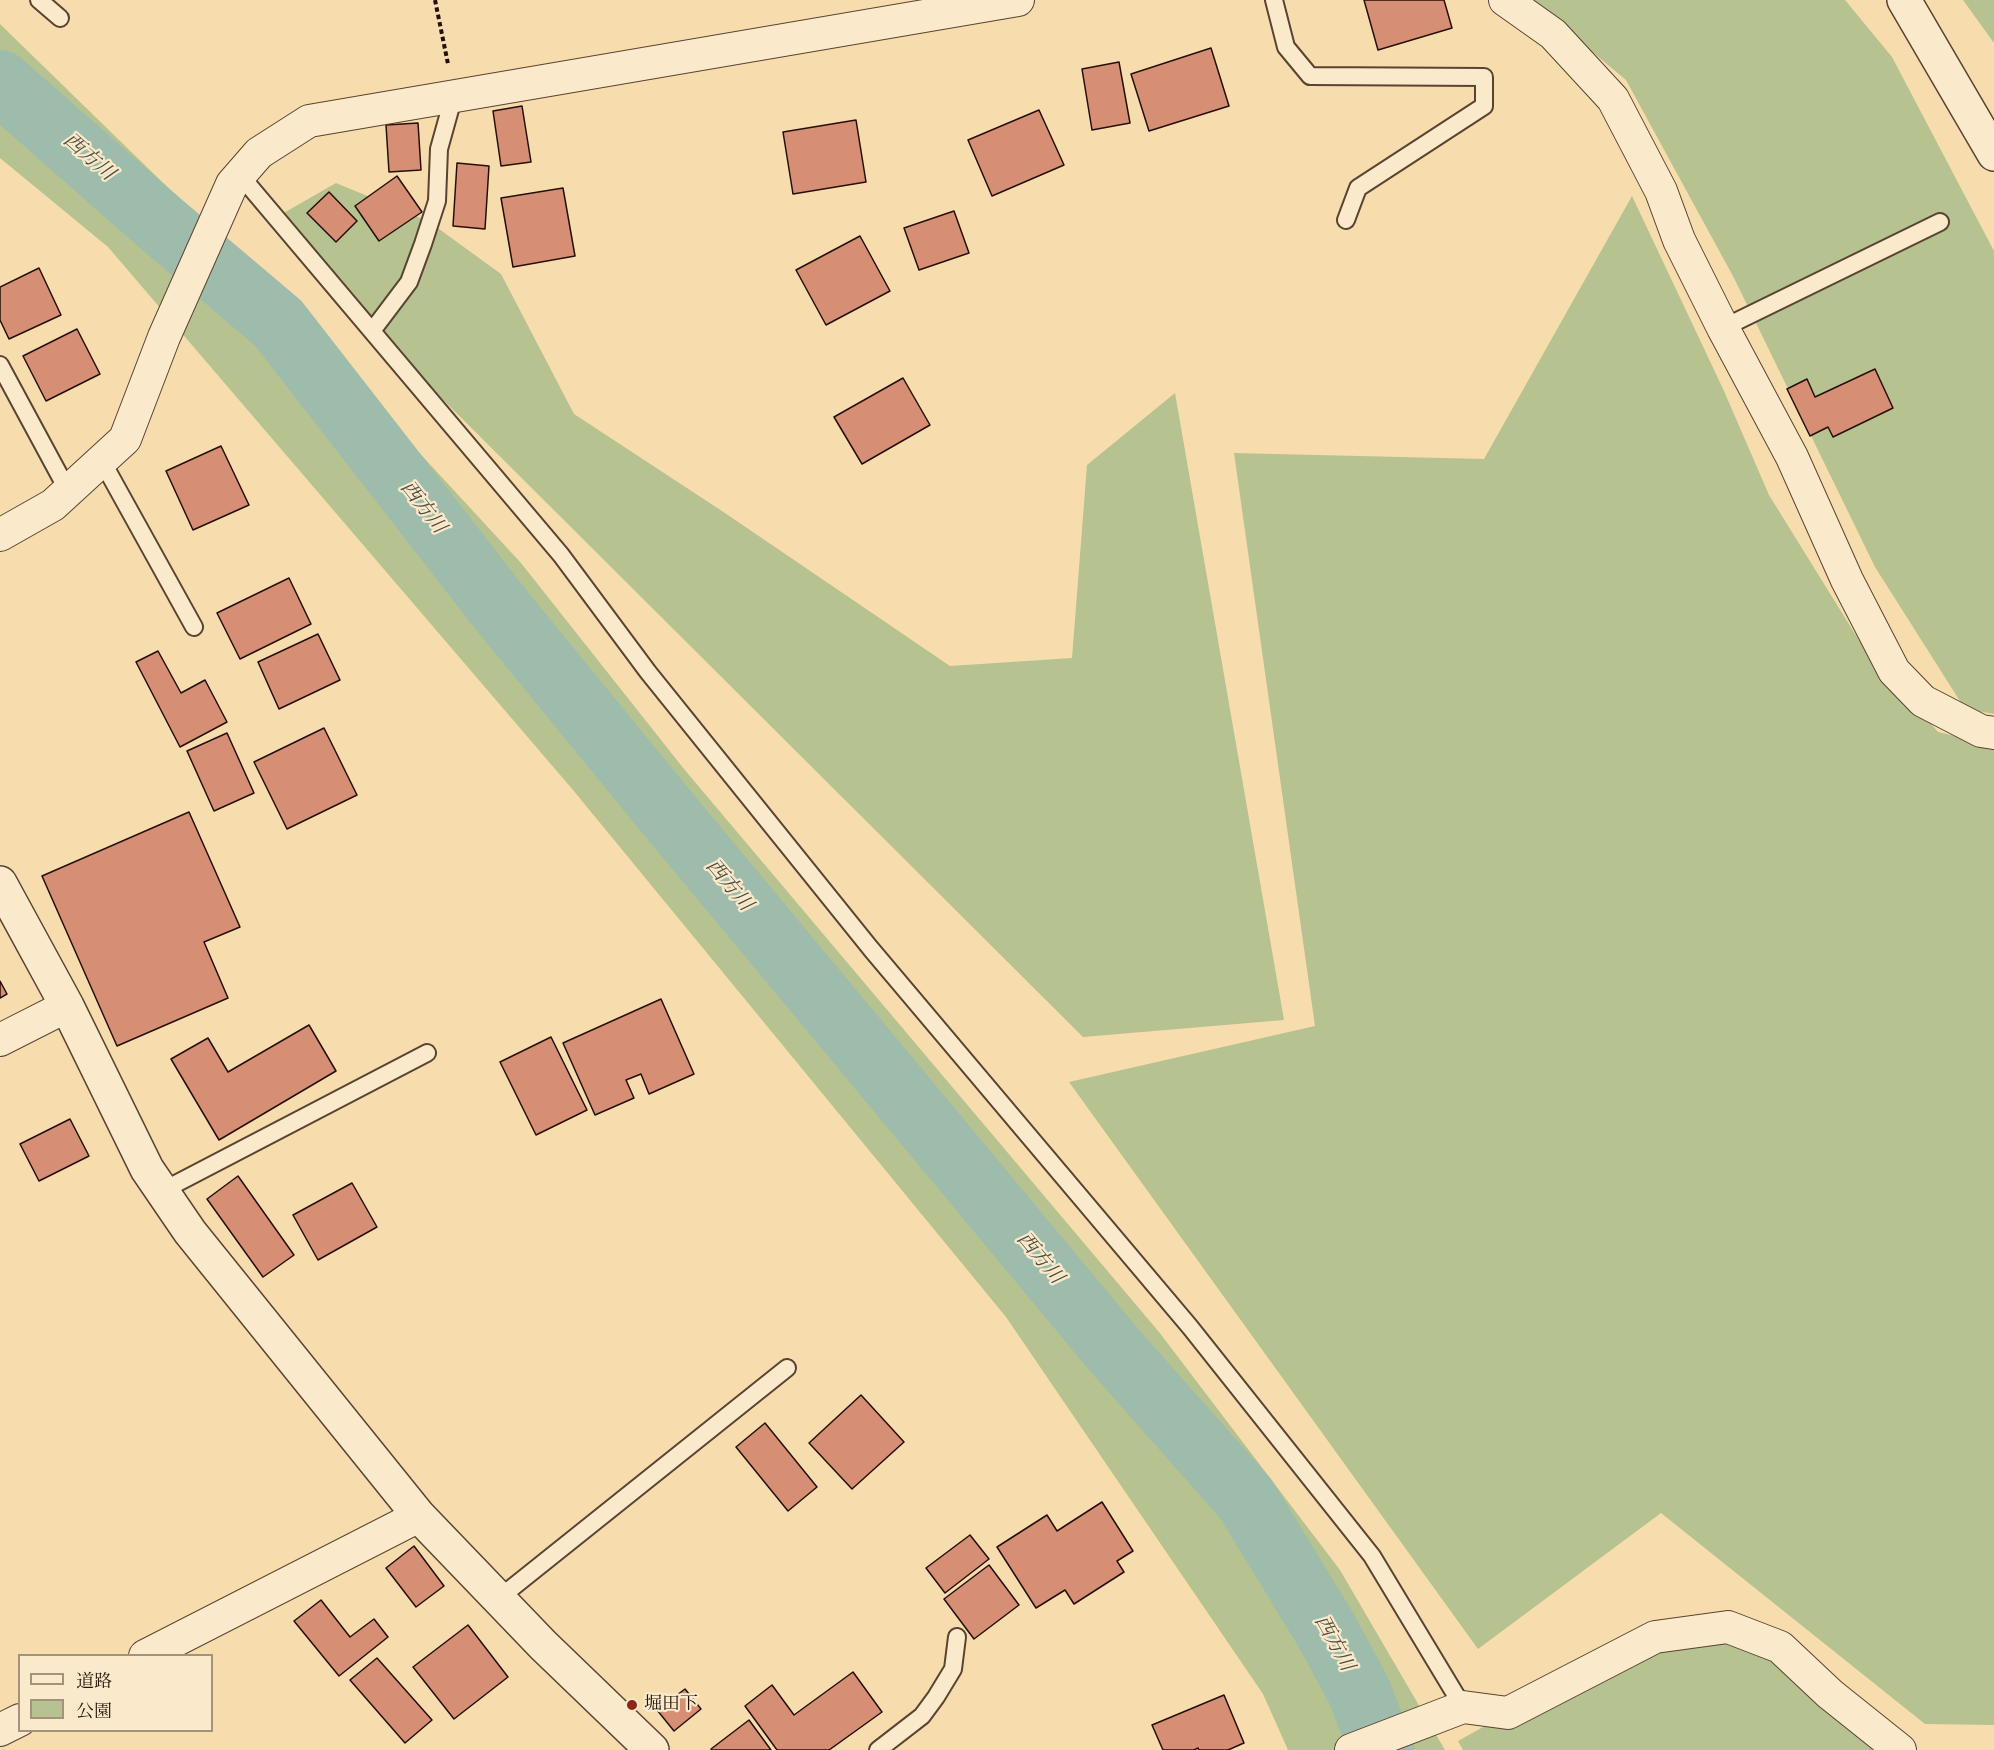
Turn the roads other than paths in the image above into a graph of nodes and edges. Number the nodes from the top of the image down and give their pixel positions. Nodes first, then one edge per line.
1 (39, 0) edge
2 (1018, 0) edge
3 (1274, 0) edge
4 (1505, 0) edge
5 (1904, 0) edge
6 (60, 18) dead end
7 (454, 95) junction
8 (1994, 154) edge
9 (236, 179) junction
10 (1346, 220) dead end
11 (1940, 222) dead end
12 (1722, 328) junction
13 (372, 332) junction
14 (0, 365) edge
15 (102, 461) junction
16 (68, 491) junction
17 (0, 535) edge
18 (194, 627) dead end
19 (1994, 733) edge
20 (0, 883) edge
21 (67, 1006) junction
22 (0, 1040) edge
23 (428, 1053) dead end
24 (162, 1191) junction
25 (787, 1368) dead end
26 (419, 1516) junction
27 (498, 1599) junction
28 (957, 1637) dead end
29 (149, 1654) edge
30 (1463, 1707) junction
31 (18, 1721) edge
32 (0, 1730) edge
33 (651, 1750) edge
34 (879, 1750) edge
35 (1351, 1750) edge
36 (1900, 1750) edge

1 - 6 lane
2 - 7 street
3 - 10 lane
4 - 12 street
5 - 8 street
7 - 9 street
7 - 13 lane
9 - 13 lane
9 - 15 street
11 - 12 lane
12 - 19 street
13 - 30 lane
14 - 16 lane
15 - 16 street
15 - 18 lane
16 - 17 street
20 - 21 street
21 - 22 street
21 - 24 street
23 - 24 lane
24 - 26 street
25 - 27 lane
26 - 27 street
26 - 29 street
27 - 33 street
28 - 34 lane
30 - 35 street
30 - 36 street
31 - 32 street

